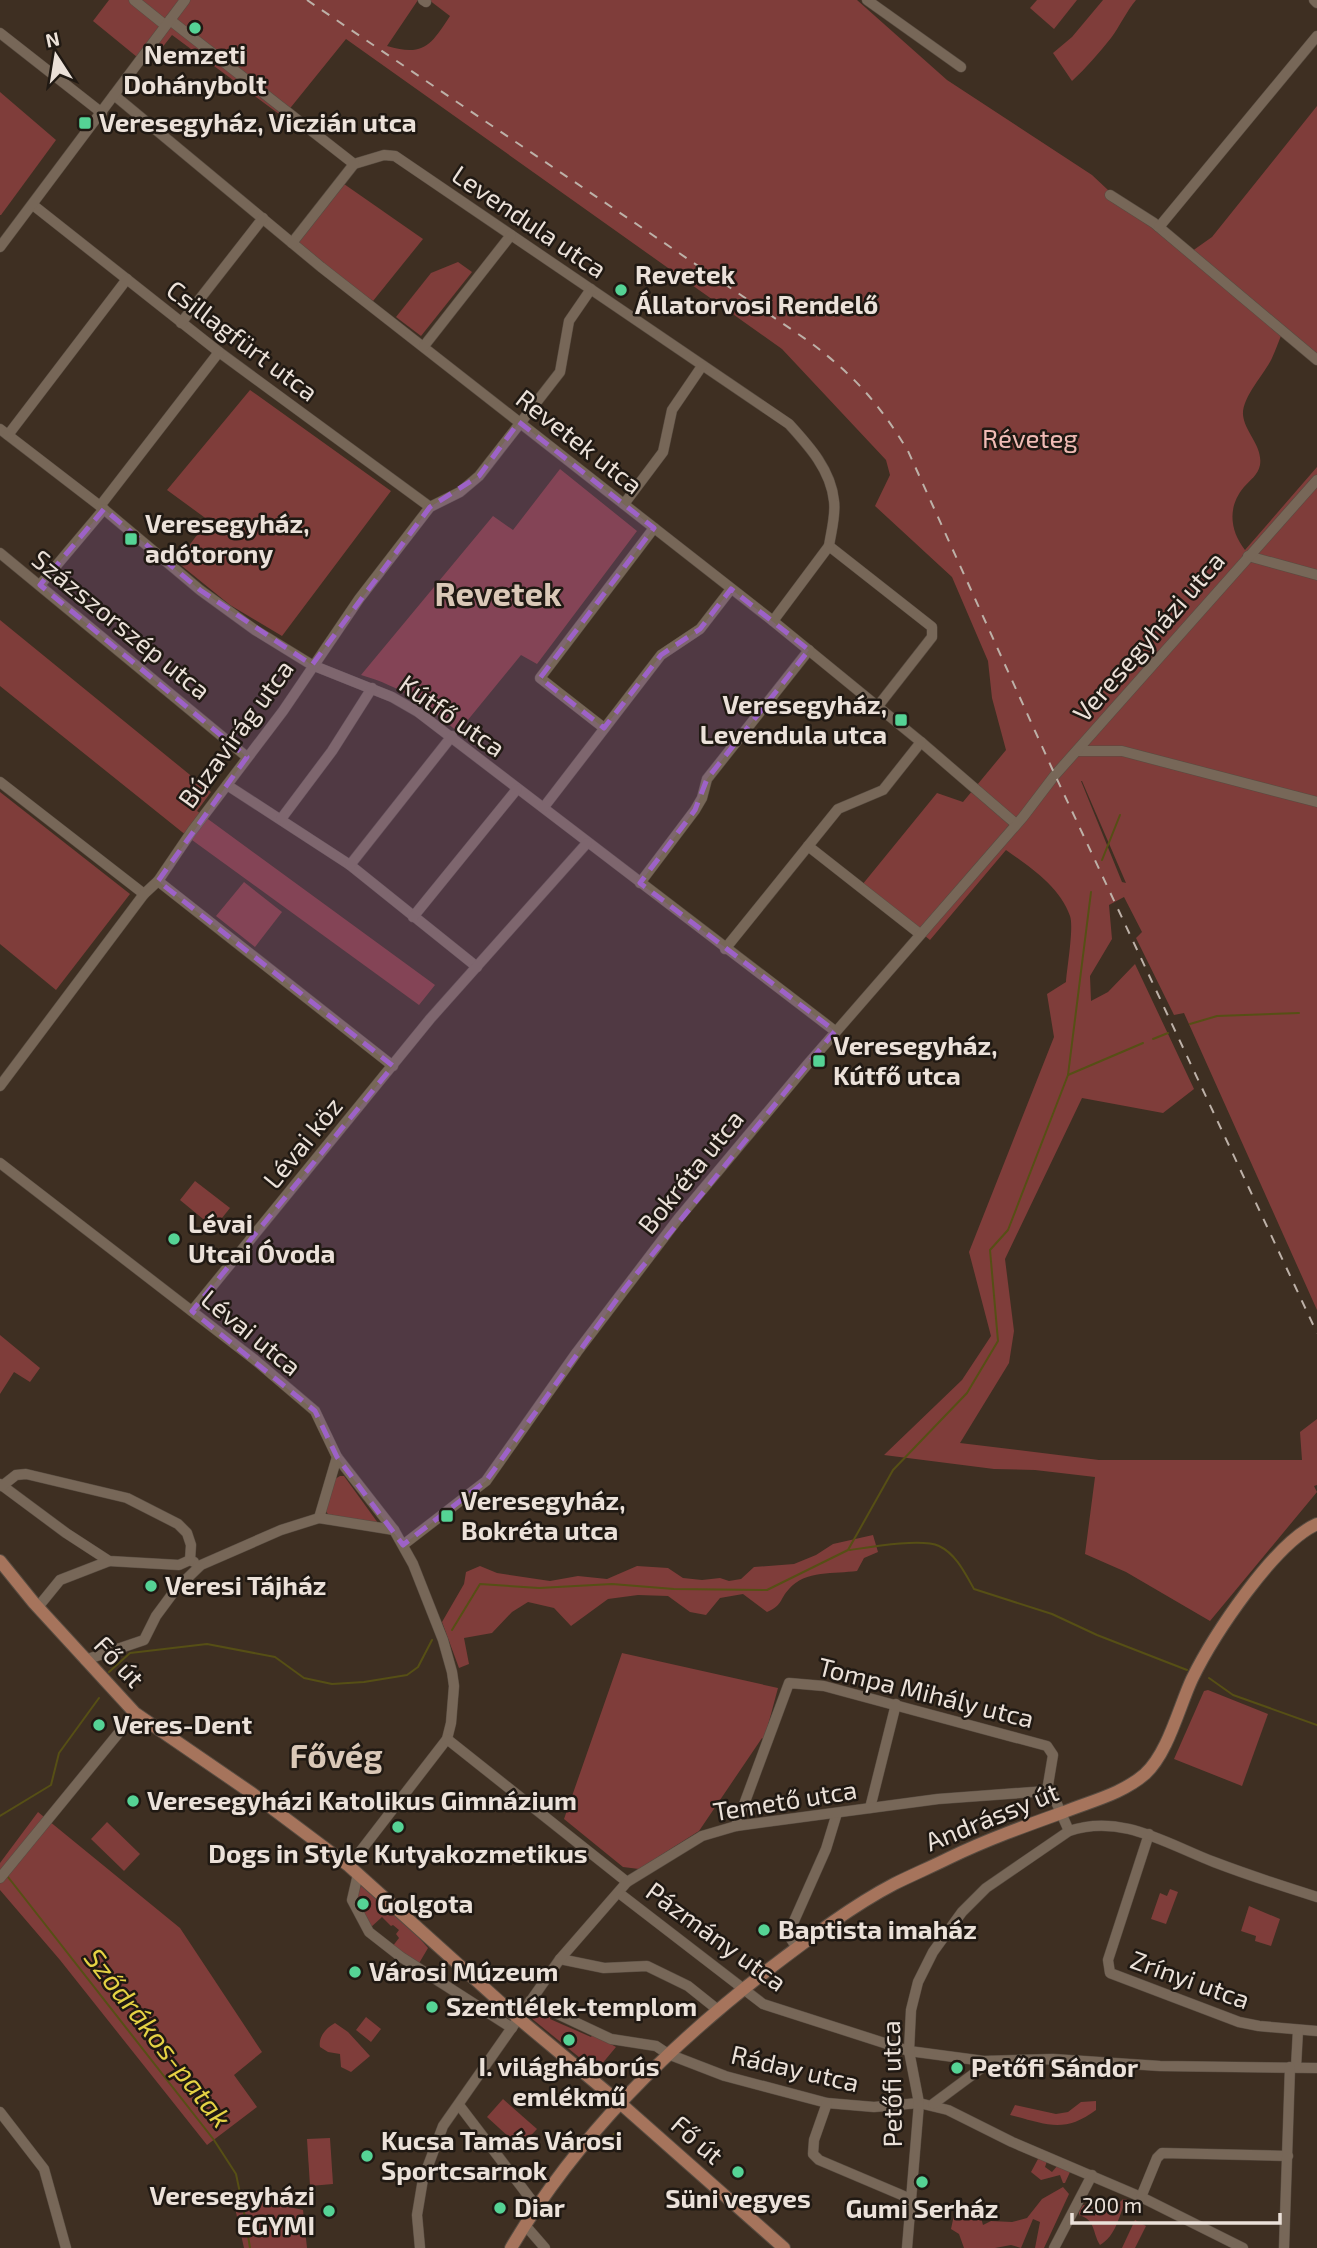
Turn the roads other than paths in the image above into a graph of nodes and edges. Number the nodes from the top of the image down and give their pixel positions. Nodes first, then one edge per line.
1 (134, 0) edge
2 (186, 0) edge
3 (867, 0) edge
4 (167, 23) junction
5 (0, 33) edge
6 (1317, 36) edge
7 (961, 67) dead end
8 (114, 95) junction
9 (102, 113) junction
10 (354, 164) junction
11 (1110, 195) dead end
12 (33, 205) junction
13 (264, 218) junction
14 (1159, 227) junction
15 (511, 235) junction
16 (292, 243) junction
17 (0, 247) edge
18 (128, 279) junction
19 (591, 289) junction
20 (181, 323) junction
21 (424, 346) junction
22 (219, 352) junction
23 (1317, 359) edge
24 (702, 366) junction
25 (519, 422) junction
26 (4, 432) edge
27 (1317, 480) edge
28 (624, 504) junction
29 (430, 506) junction
30 (102, 508) junction
31 (654, 528) junction
32 (829, 546) junction
33 (0, 553) edge
34 (1248, 556) junction
35 (1317, 575) edge
36 (40, 585) junction
37 (731, 589) junction
38 (772, 621) junction
39 (809, 650) junction
40 (312, 665) junction
41 (372, 688) junction
42 (878, 706) junction
43 (604, 728) junction
44 (452, 736) junction
45 (921, 742) junction
46 (1078, 751) junction
47 (247, 757) junction
48 (0, 782) edge
49 (227, 785) junction
50 (517, 789) junction
51 (1317, 802) edge
52 (544, 807) junction
53 (281, 818) junction
54 (1016, 824) junction
55 (587, 843) junction
56 (808, 846) junction
57 (350, 865) junction
58 (158, 881) junction
59 (640, 883) junction
60 (144, 894) junction
61 (414, 917) junction
62 (920, 934) junction
63 (725, 949) junction
64 (477, 967) junction
65 (835, 1031) junction
66 (393, 1066) junction
67 (0, 1086) edge
68 (0, 1163) edge
69 (192, 1311) junction
70 (337, 1457) junction
71 (1, 1485) edge
72 (319, 1518) junction
73 (1317, 1524) edge
74 (394, 1531) junction
75 (403, 1545) junction
76 (190, 1560) junction
77 (0, 1561) edge
78 (109, 1561) junction
79 (179, 1565) junction
80 (201, 1565) junction
81 (185, 1579) junction
82 (38, 1607) junction
83 (85, 1660) junction
84 (897, 1704) junction
85 (135, 1713) junction
86 (447, 1739) junction
87 (1047, 1791) junction
88 (870, 1808) junction
89 (1062, 1812) junction
90 (837, 1813) junction
91 (736, 1826) junction
92 (1069, 1831) junction
93 (1149, 1834) junction
94 (353, 1870) junction
95 (3, 1875) edge
96 (628, 1882) junction
97 (619, 1893) junction
98 (1317, 1897) edge
99 (797, 1948) junction
100 (560, 1959) junction
101 (745, 1988) junction
102 (530, 2001) junction
103 (718, 2010) junction
104 (515, 2023) junction
105 (1298, 2030) junction
106 (1317, 2031) edge
107 (909, 2051) junction
108 (668, 2054) junction
109 (991, 2061) junction
110 (1293, 2067) junction
111 (1317, 2068) edge
112 (827, 2103) junction
113 (919, 2103) junction
114 (620, 2104) junction
115 (459, 2105) junction
116 (933, 2105) junction
117 (0, 2112) edge
118 (1288, 2156) junction
119 (1092, 2175) junction
120 (1141, 2197) junction
121 (911, 2199) junction
122 (536, 2206) junction
123 (525, 2225) junction
124 (416, 2246) edge
125 (66, 2248) edge
126 (511, 2248) edge
127 (545, 2248) edge
128 (784, 2248) edge
129 (907, 2248) edge
130 (1054, 2248) edge
131 (1243, 2248) edge
132 (1284, 2248) edge

1 - 4 street
2 - 4 street
3 - 7 street
4 - 8 street
4 - 10 street
5 - 9 street
6 - 14 street
8 - 9 street
8 - 13 street, Revetek utca
9 - 12 street
10 - 15 street, Levendula utca
10 - 16 street
11 - 14 street
12 - 17 street
12 - 18 street, Csillagfürt utca
13 - 16 street, Revetek utca
13 - 20 street
14 - 23 street
15 - 19 street, Levendula utca
15 - 21 street
16 - 21 street, Revetek utca
18 - 20 street, Csillagfürt utca
18 - 26 street
19 - 24 street, Levendula utca
19 - 25 street, Búzavirág utca
20 - 22 street, Csillagfürt utca
21 - 25 street, Revetek utca
22 - 29 street, Csillagfürt utca
22 - 30 street
24 - 28 street
24 - 32 street, Levendula utca
25 - 28 street, Revetek utca
25 - 29 street, Búzavirág utca
26 - 30 street, Kútfő utca
27 - 34 street, Veresegyházi utca
28 - 31 street, Revetek utca
29 - 40 street, Búzavirág utca
30 - 36 street
30 - 40 street, Kútfő utca
31 - 37 street, Revetek utca
31 - 43 street
32 - 38 street
32 - 42 street
33 - 36 street, Százszorszép utca
34 - 35 street
34 - 46 street, Veresegyházi utca
36 - 47 street, Százszorszép utca
37 - 38 street, Revetek utca
37 - 43 street
38 - 39 street, Revetek utca
39 - 42 street, Revetek utca
39 - 59 street
40 - 41 street, Kútfő utca
40 - 47 street, Búzavirág utca
41 - 44 street, Kútfő utca
41 - 53 street
42 - 45 street, Revetek utca
43 - 52 street
44 - 50 street, Kútfő utca
44 - 57 street
45 - 54 street, Revetek utca
45 - 56 street
46 - 51 street
46 - 54 street, Veresegyházi utca
47 - 49 street, Búzavirág utca
48 - 60 street
49 - 53 street
49 - 58 street, Búzavirág utca
50 - 52 street, Kútfő utca
50 - 61 street
52 - 55 street, Kútfő utca
53 - 57 street
54 - 62 street, Bokréta utca
55 - 59 street, Kútfő utca
55 - 64 street, Lévai köz
56 - 62 street
56 - 63 street
57 - 61 street
58 - 60 street, Búzavirág utca
58 - 66 street
59 - 63 street, Kútfő utca
60 - 67 street, Búzavirág utca
61 - 64 street
62 - 65 street, Bokréta utca
63 - 65 street, Kútfő utca
64 - 66 street, Lévai köz
65 - 75 street, Bokréta utca
66 - 69 street, Lévai köz
68 - 69 street, Lévai utca
69 - 70 street, Lévai utca
70 - 72 street
70 - 74 street, Lévai utca
71 - 76 street
71 - 78 street
72 - 74 street
72 - 80 street
73 - 89 main road, Andrássy út
74 - 75 street, Lévai utca
75 - 86 street, Lévai utca
76 - 79 street
76 - 80 street
77 - 82 main road, Fő út
78 - 79 street
78 - 82 street
79 - 81 street
80 - 81 street
81 - 83 street
82 - 83 main road, Fő út
83 - 85 main road, Fő út
84 - 87 street, Tompa Mihály utca
84 - 88 street
84 - 91 street, Tompa Mihály utca
85 - 94 main road, Fő út
85 - 95 street
86 - 94 street
86 - 96 street
87 - 88 street, Temető utca
87 - 89 street
88 - 90 street, Temető utca
89 - 92 street
89 - 99 main road, Andrássy út
90 - 91 street, Temető utca
90 - 99 street
91 - 96 street, Temető utca
92 - 93 street, Petőfi utca
92 - 107 street, Petőfi utca
93 - 98 street, Petőfi utca
93 - 105 street, Zrínyi utca
94 - 104 main road, Fő út
94 - 104 street, Fő út
96 - 97 street, Temető utca
97 - 100 street, Temető utca
97 - 101 street, Pázmány utca
99 - 101 main road, Andrássy út
100 - 102 street, Temető utca
100 - 103 street
101 - 103 main road, Andrássy út
101 - 107 street, Pázmány utca
102 - 104 street, Temető utca
102 - 108 street, Ráday utca
103 - 108 main road, Andrássy út
104 - 114 main road, Fő út
104 - 115 street, Temető utca
105 - 106 street, Zrínyi utca
105 - 110 street
107 - 109 street, Pázmány utca
107 - 113 street, Petőfi utca
108 - 112 street, Ráday utca
108 - 114 main road, Andrássy út
109 - 110 street
109 - 116 street
110 - 111 street
110 - 118 street
112 - 113 street, Ráday utca
112 - 121 street
113 - 116 street, Ráday utca
113 - 121 street, Petőfi utca
114 - 122 main road, Andrássy út
114 - 128 main road, Fő út
115 - 122 street
115 - 124 street, Temető utca
116 - 119 street, Ráday utca
117 - 125 street
118 - 120 street
118 - 132 street
119 - 120 street, Ráday utca
119 - 130 street
120 - 131 street, Ráday utca
121 - 129 street, Petőfi utca
122 - 123 main road, Andrássy út
123 - 126 main road, Andrássy út
123 - 127 street

